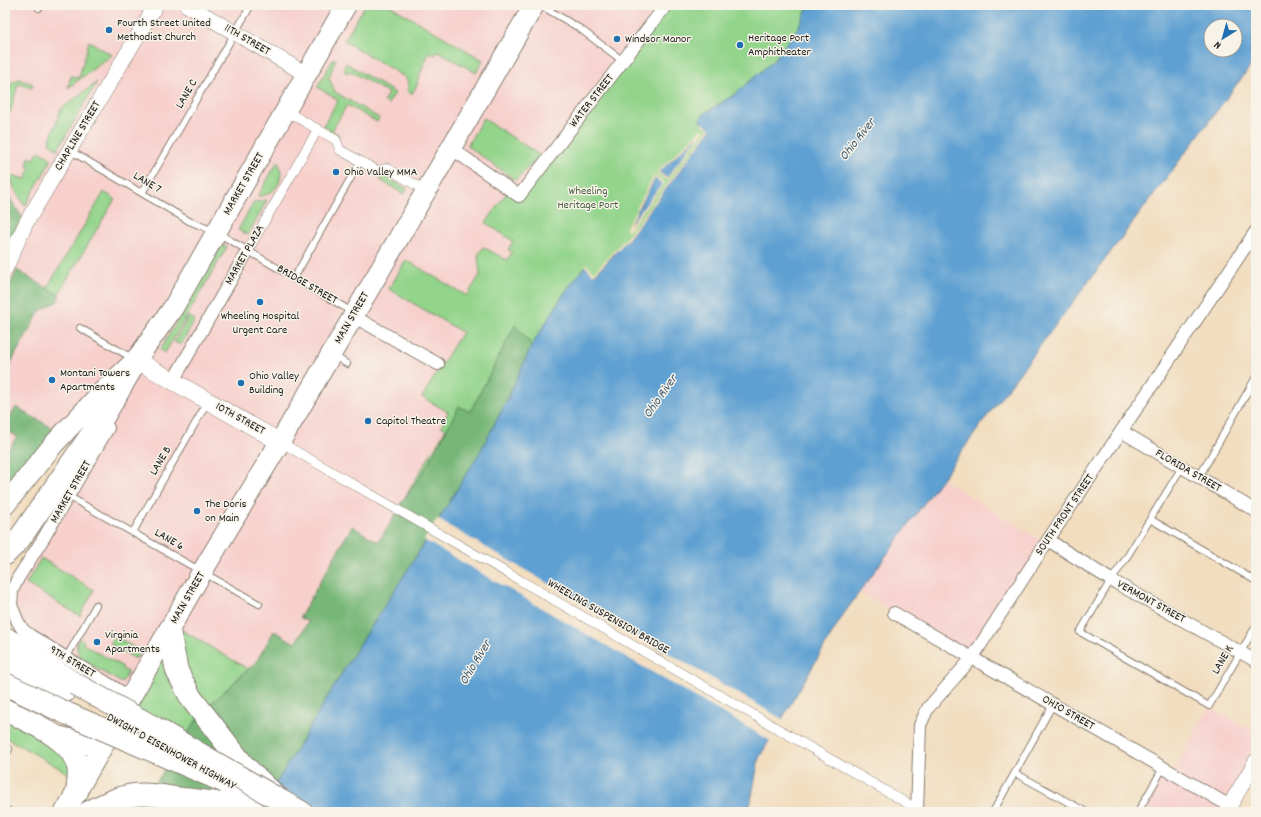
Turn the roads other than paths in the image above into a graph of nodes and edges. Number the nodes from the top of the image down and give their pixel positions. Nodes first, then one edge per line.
1 (156, 5) edge
2 (187, 5) edge
3 (251, 5) edge
4 (346, 5) edge
5 (534, 5) edge
6 (540, 5) edge
7 (666, 5) edge
8 (235, 33) junction
9 (623, 61) junction
10 (306, 74) junction
11 (286, 111) junction
12 (318, 129) junction
13 (451, 148) junction
14 (69, 150) junction
15 (358, 167) dead end
16 (426, 191) junction
17 (142, 193) junction
18 (1256, 231) edge
19 (216, 232) junction
20 (1252, 246) edge
21 (248, 250) junction
22 (5, 269) edge
23 (294, 278) junction
24 (353, 316) junction
25 (80, 328) dead end
26 (136, 360) junction
27 (438, 364) dead end
28 (1256, 377) edge
29 (173, 381) junction
30 (208, 401) junction
31 (1121, 431) junction
32 (280, 442) junction
33 (1182, 467) junction
34 (1199, 477) junction
35 (344, 479) joint
36 (68, 496) junction
37 (5, 505) edge
38 (1255, 509) edge
39 (1150, 519) junction
40 (133, 532) junction
41 (1048, 540) junction
42 (5, 554) edge
43 (202, 572) junction
44 (1111, 580) junction
45 (1256, 581) edge
46 (259, 604) dead end
47 (96, 605) dead end
48 (894, 613) dead end
49 (1256, 626) edge
50 (11, 630) edge
51 (169, 631) junction
52 (1240, 652) junction
53 (66, 658) junction
54 (972, 658) junction
55 (5, 659) edge
56 (1256, 661) edge
57 (5, 684) edge
58 (72, 689) junction
59 (131, 698) junction
60 (1053, 704) junction
61 (5, 710) edge
62 (110, 734) junction
63 (54, 736) junction
64 (10, 749) dead end
65 (5, 757) edge
66 (1256, 761) edge
67 (1162, 768) junction
68 (1015, 773) junction
69 (225, 782) junction
70 (77, 792) junction
71 (277, 808) edge
72 (5, 809) edge
73 (1233, 810) edge
74 (919, 811) edge
75 (10, 812) edge
76 (65, 812) edge
77 (89, 812) edge
78 (301, 812) edge
79 (993, 812) edge
80 (1086, 812) edge
81 (1138, 812) edge

1 - 14 street, CHAPLINE STREET
2 - 8 street, 11TH STREET
3 - 8 lane, LANE C
4 - 10 main road, MARKET STREET
5 - 13 main road, MAIN STREET
6 - 9 lane
7 - 9 street, WATER STREET
8 - 10 street, 11TH STREET
8 - 17 lane, LANE C
9 - 13 street, WATER STREET
10 - 11 main road, MARKET STREET
11 - 12 street
11 - 19 main road, MARKET STREET
12 - 16 street
12 - 21 street, MARKET PLAZA
13 - 16 main road, MAIN STREET
14 - 17 lane, LANE 7
14 - 22 street, CHAPLINE STREET
15 - 23 lane
16 - 24 main road, MAIN STREET
17 - 19 lane, LANE 7
18 - 20 street, SOUTH FRONT STREET
19 - 21 lane, BRIDGE STREET
19 - 26 main road, MARKET STREET
20 - 31 street, SOUTH FRONT STREET
21 - 23 lane, BRIDGE STREET
21 - 29 street, MARKET PLAZA
23 - 24 lane, BRIDGE STREET
24 - 27 street, BRIDGE STREET
24 - 32 main road, MAIN STREET
25 - 26 lane
26 - 29 main road, 10TH STREET
26 - 36 street, MARKET STREET
26 - 37 main road, MARKET STREET
26 - 42 highway
28 - 34 lane
29 - 30 main road, 10TH STREET
30 - 32 main road, 10TH STREET
30 - 40 lane, LANE B
31 - 33 street, FLORIDA STREET
31 - 41 street, SOUTH FRONT STREET
32 - 35 street, 10TH STREET
32 - 43 main road, MAIN STREET
33 - 34 street, FLORIDA STREET
33 - 39 lane
34 - 38 street, FLORIDA STREET
35 - 74 street, WHEELING SUSPENSION BRIDGE
36 - 40 lane, LANE 6
36 - 50 street, MARKET STREET
39 - 44 lane
39 - 45 lane
40 - 43 lane, LANE 6
41 - 44 street, VERMONT STREET
41 - 54 street, SOUTH FRONT STREET
43 - 46 lane, LANE 6
43 - 51 main road, MAIN STREET
44 - 52 street, VERMONT STREET
44 - 52 lane, LANE K
47 - 53 lane
48 - 54 street, OHIO STREET
49 - 52 lane, LANE K
50 - 53 street, 9TH STREET
50 - 58 highway
51 - 59 main road, MAIN STREET
51 - 71 highway, bridge
52 - 56 street, VERMONT STREET
53 - 59 street, 9TH STREET
54 - 60 street, OHIO STREET
54 - 74 street, SOUTH FRONT STREET
55 - 58 highway
57 - 69 highway, bridge
58 - 69 highway, DWIGHT D EISENHOWER HIGHWAY, bridge
58 - 71 highway, DWIGHT D EISENHOWER HIGHWAY, bridge
59 - 62 main road, MAIN STREET
60 - 67 street, OHIO STREET
60 - 68 lane
61 - 63 highway
62 - 63 highway
62 - 70 main road, MAIN STREET
63 - 70 highway
64 - 65 lane
66 - 73 street
67 - 73 street, OHIO STREET
67 - 81 lane
68 - 79 lane
68 - 80 lane
69 - 71 highway, DWIGHT D EISENHOWER HIGHWAY
70 - 76 main road, MAIN STREET
71 - 77 highway
71 - 78 highway
72 - 75 lane

